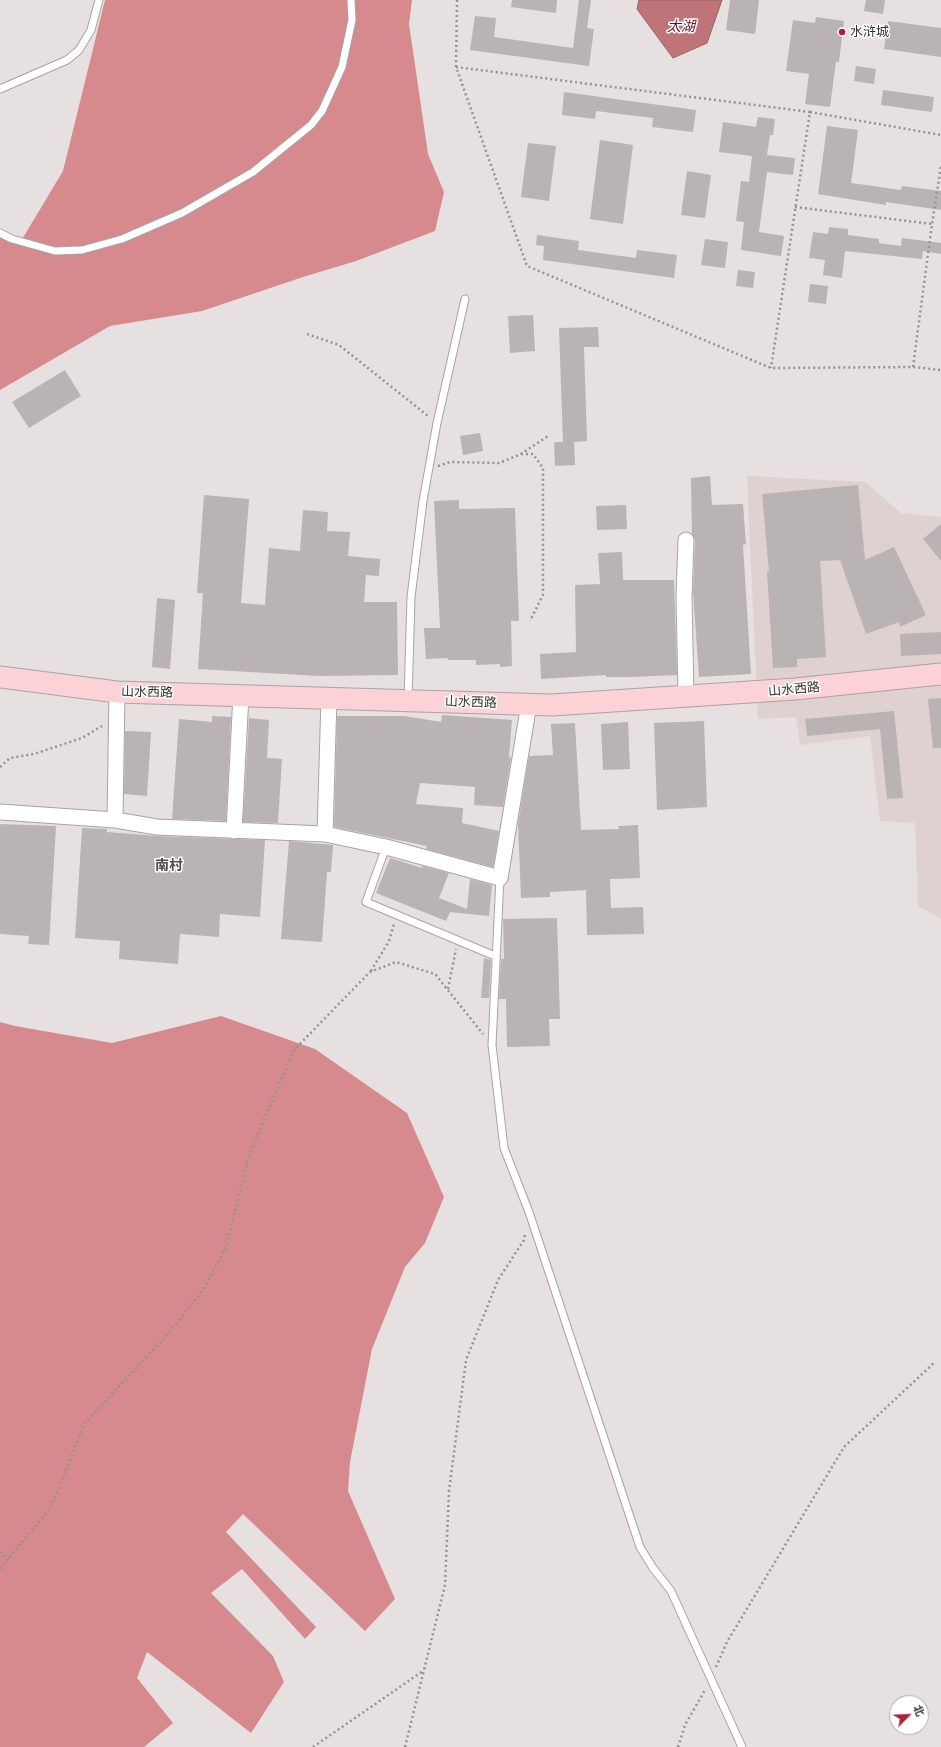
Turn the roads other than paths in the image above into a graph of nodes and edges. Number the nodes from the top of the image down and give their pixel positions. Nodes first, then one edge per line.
1 (99, 0) edge
2 (351, 0) edge
3 (0, 89) edge
4 (0, 233) edge
5 (465, 299) dead end
6 (686, 540) dead end
7 (941, 674) edge
8 (0, 677) edge
9 (117, 692) junction
10 (241, 694) junction
11 (686, 696) junction
12 (330, 698) junction
13 (408, 699) junction
14 (529, 704) junction
15 (0, 812) edge
16 (115, 820) junction
17 (234, 831) junction
18 (325, 834) junction
19 (386, 847) junction
20 (500, 878) junction
21 (495, 956) junction
22 (742, 1747) edge

1 - 3 lane
2 - 4 lane
5 - 13 lane
6 - 11 street
7 - 11 street, 山水西路
8 - 9 street, 山水西路
9 - 10 street, 山水西路
9 - 16 street
10 - 12 street, 山水西路
10 - 17 street
11 - 14 street, 山水西路
12 - 13 street, 山水西路
12 - 18 street
13 - 14 street, 山水西路
14 - 20 street
15 - 16 street
16 - 17 street
17 - 18 street
18 - 19 street
19 - 20 street
19 - 21 lane
20 - 21 lane
21 - 22 lane

